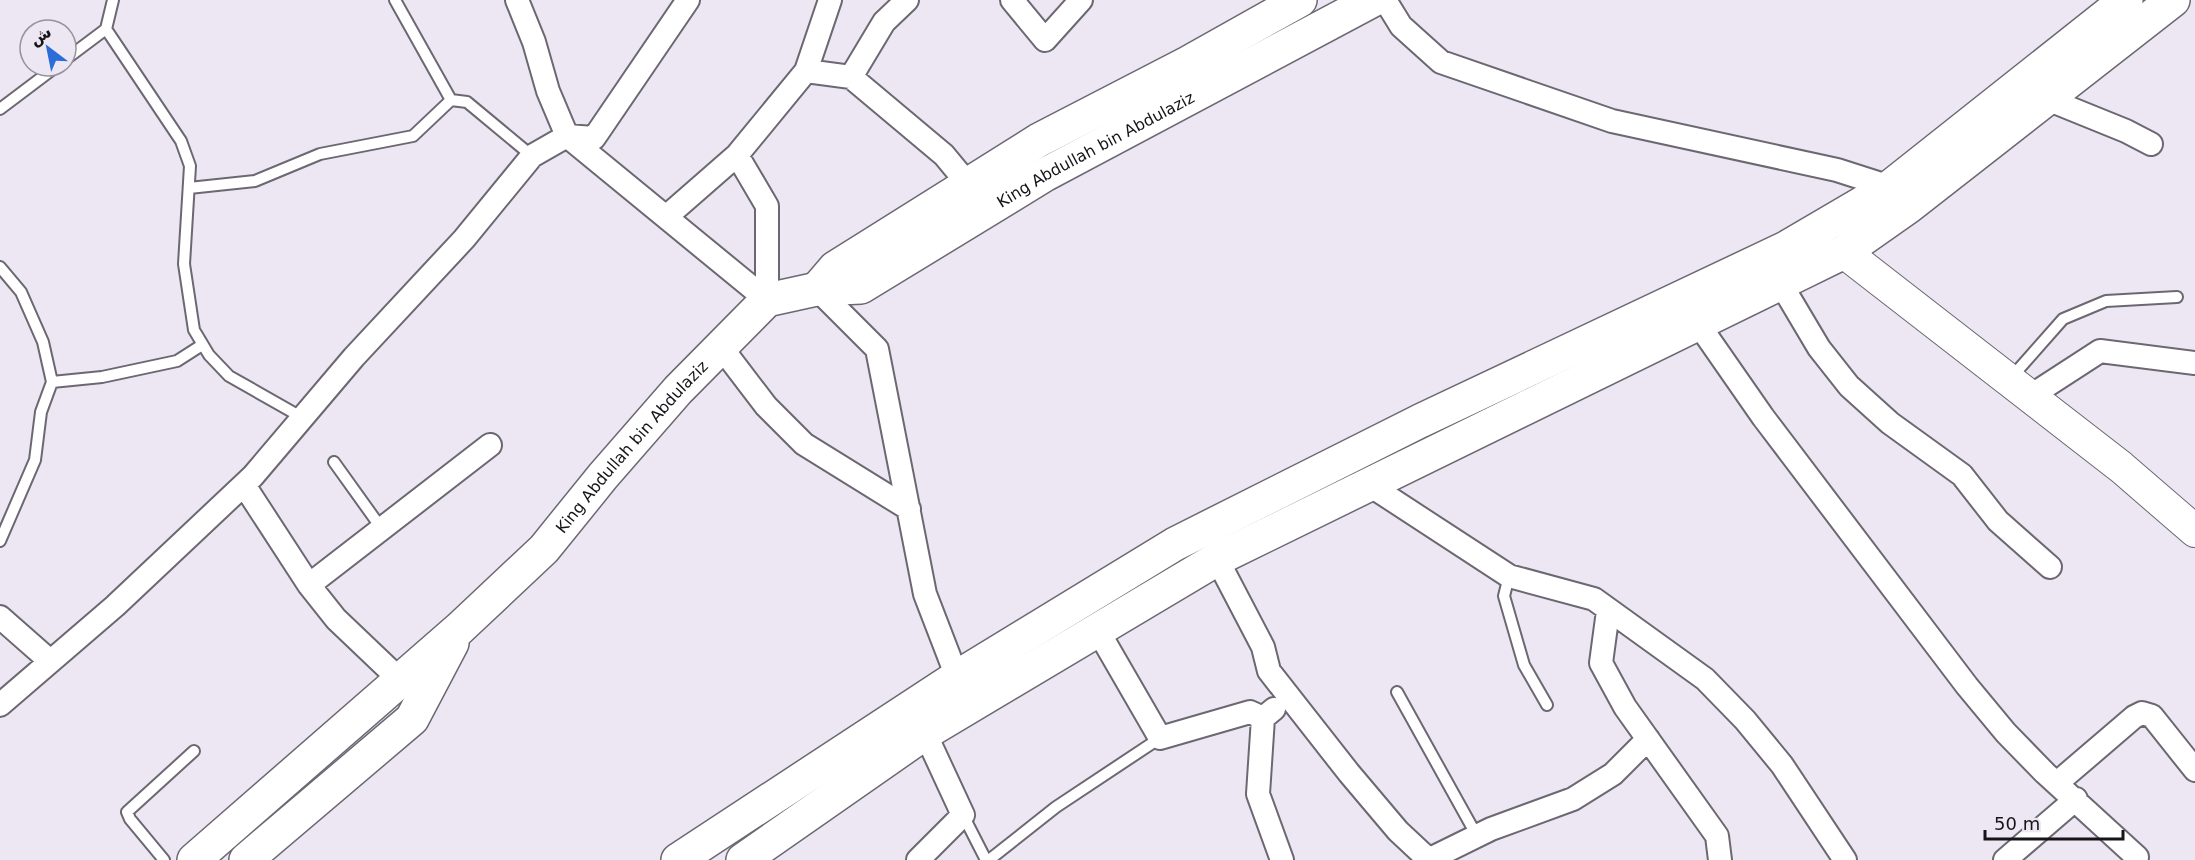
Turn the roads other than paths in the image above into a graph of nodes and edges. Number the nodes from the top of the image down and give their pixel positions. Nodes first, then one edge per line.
1 (113, 0) edge
2 (395, 0) edge
3 (517, 0) edge
4 (688, 0) edge
5 (830, 0) edge
6 (907, 0) edge
7 (1012, 0) edge
8 (1081, 0) edge
9 (1300, 0) edge
10 (1373, 0) edge
11 (1385, 0) edge
12 (2126, 0) edge
13 (2173, 0) edge
14 (106, 29) junction
15 (78, 50) edge
16 (806, 70) junction
17 (852, 77) junction
18 (41, 78) edge
19 (2047, 99) junction
20 (451, 100) junction
21 (0, 109) edge
22 (567, 136) junction
23 (2151, 144) dead end
24 (737, 155) junction
25 (532, 156) junction
26 (968, 184) junction
27 (189, 188) junction
28 (1899, 197) junction
29 (666, 218) junction
30 (1844, 252) junction
31 (0, 267) edge
32 (1781, 284) junction
33 (817, 289) junction
34 (2177, 297) dead end
35 (767, 300) junction
36 (1699, 325) junction
37 (202, 345) junction
38 (721, 347) junction
39 (2195, 363) edge
40 (52, 382) junction
41 (2019, 388) junction
42 (303, 418) junction
43 (490, 445) dead end
44 (334, 462) dead end
45 (1368, 484) junction
46 (243, 485) junction
47 (909, 509) junction
48 (382, 529) junction
49 (2195, 531) edge
50 (0, 541) edge
51 (1217, 558) junction
52 (2050, 567) dead end
53 (1509, 576) junction
54 (309, 585) junction
55 (1608, 611) junction
56 (0, 617) edge
57 (460, 628) junction
58 (1097, 629) junction
59 (50, 661) junction
60 (399, 679) junction
61 (966, 690) junction
62 (1397, 692) dead end
63 (1289, 698) junction
64 (0, 705) edge
65 (1547, 705) dead end
66 (1263, 718) junction
67 (925, 733) junction
68 (1160, 738) junction
69 (1648, 739) junction
70 (194, 751) dead end
71 (2195, 770) edge
72 (2057, 783) junction
73 (2076, 799) junction
74 (963, 815) junction
75 (1477, 836) junction
76 (2137, 856) dead end
77 (1428, 859) edge
78 (164, 860) edge
79 (194, 860) edge
80 (246, 860) edge
81 (678, 860) edge
82 (743, 860) edge
83 (918, 860) edge
84 (987, 860) edge
85 (1282, 860) edge
86 (1720, 860) edge
87 (1845, 860) edge
88 (2005, 860) edge

1 - 14 lane
2 - 20 lane
3 - 22 street
4 - 22 street
5 - 16 street
6 - 17 street
7 - 8 street
9 - 26 main road, King Abdullah bin Abdulaziz
10 - 33 main road, King Abdullah bin Abdulaziz
11 - 28 street
12 - 28 main road
13 - 19 main road
14 - 15 lane
14 - 27 lane
16 - 17 street
16 - 24 street
17 - 26 street
18 - 21 lane
19 - 23 street
19 - 28 main road
20 - 25 lane
20 - 27 lane
22 - 25 street
22 - 29 street
24 - 29 street
24 - 35 street
25 - 42 street
26 - 33 main road, King Abdullah bin Abdulaziz
27 - 37 lane
28 - 30 main road
28 - 61 main road
29 - 35 street
30 - 32 main road
30 - 41 street
31 - 40 lane
32 - 36 main road
32 - 52 street
33 - 35 main road, King Abdullah bin Abdulaziz
33 - 47 street
34 - 41 lane
35 - 38 main road, King Abdullah bin Abdulaziz
36 - 45 main road
36 - 72 street
37 - 40 lane
37 - 42 lane
38 - 47 street
38 - 57 main road, King Abdullah bin Abdulaziz
39 - 41 street
40 - 50 lane
41 - 49 street
42 - 46 street
43 - 48 street
44 - 48 lane
45 - 51 main road
45 - 53 street
46 - 54 street
46 - 59 street
47 - 61 street
48 - 54 street
51 - 58 main road
51 - 63 street
53 - 55 street
53 - 65 lane
54 - 60 street
55 - 69 street
55 - 87 street
56 - 59 street
57 - 60 main road, King Abdullah bin Abdulaziz
57 - 80 main road, King Abdullah bin Abdulaziz
58 - 61 main road
58 - 68 street
59 - 64 street
60 - 79 main road, King Abdullah bin Abdulaziz
61 - 67 main road
61 - 81 main road
62 - 75 lane
63 - 66 street
63 - 77 street
66 - 68 street
66 - 85 street
67 - 74 street
67 - 82 main road
68 - 84 lane
69 - 75 street
69 - 86 street
70 - 78 lane
71 - 72 street
72 - 73 street
73 - 76 street
73 - 88 street
74 - 83 street
74 - 84 lane
75 - 77 street

